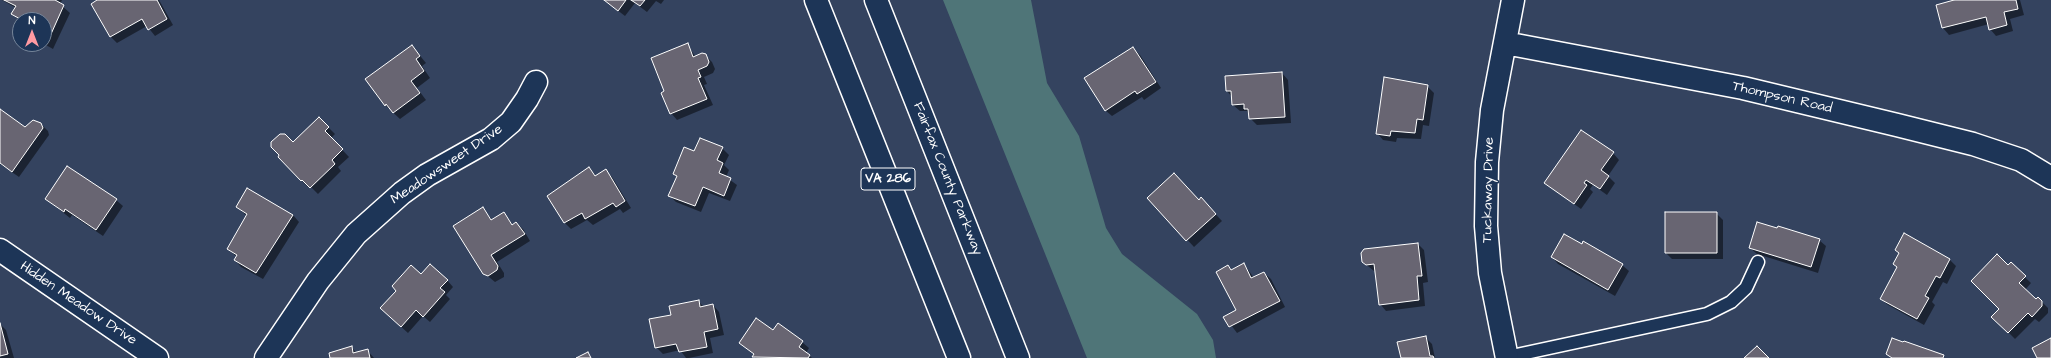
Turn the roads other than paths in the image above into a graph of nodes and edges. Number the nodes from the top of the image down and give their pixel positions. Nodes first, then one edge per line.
1 (816, 0) edge
2 (876, 0) edge
3 (1513, 0) edge
4 (1505, 43) junction
5 (536, 82) dead end
6 (2051, 178) edge
7 (0, 250) edge
8 (1758, 262) dead end
9 (157, 358) edge
10 (266, 358) edge
11 (960, 358) edge
12 (1018, 358) edge
13 (1507, 358) edge

1 - 11 main road, VA 286
2 - 12 main road, Fairfax County Parkway
3 - 4 main road, Tuckaway Drive
4 - 6 main road, Thompson Road
4 - 13 main road, Tuckaway Drive
5 - 10 main road, Meadowsweet Drive
7 - 9 main road, Hidden Meadow Drive
8 - 13 lane, Tuckaway Drive

